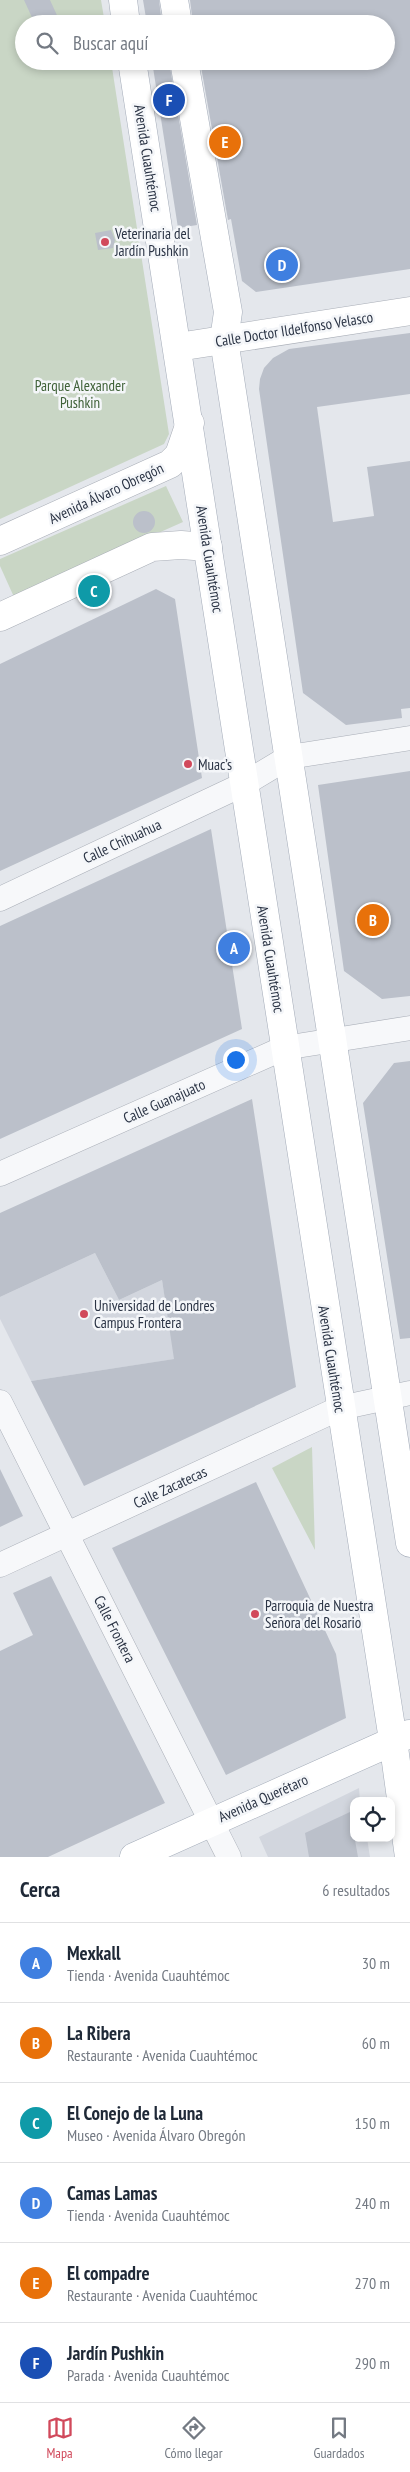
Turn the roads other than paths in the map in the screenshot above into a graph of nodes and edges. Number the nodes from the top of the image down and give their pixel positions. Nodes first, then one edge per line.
1 (122, 0) edge
2 (174, 0) edge
3 (124, 15) edge
4 (176, 15) edge
5 (133, 70) edge
6 (186, 70) edge
7 (410, 311) edge
8 (224, 340) junction
9 (178, 347) junction
10 (190, 423) junction
11 (0, 541) edge
12 (208, 547) junction
13 (1, 613) edge
14 (410, 738) edge
15 (289, 757) junction
16 (244, 784) junction
17 (0, 899) edge
18 (410, 1028) edge
19 (331, 1039) junction
20 (284, 1048) junction
21 (0, 1174) edge
22 (399, 1395) edge
23 (0, 1402) edge
24 (340, 1408) junction
25 (67, 1534) junction
26 (410, 1543) edge
27 (0, 1565) edge
28 (401, 1737) edge
29 (211, 1822) junction
30 (134, 1857) edge
31 (228, 1857) edge
32 (409, 1857) edge

1 - 3 main road
2 - 4 main road
5 - 9 main road, Avenida Cuauhtémoc
6 - 8 main road
7 - 8 main road, Calle Doctor Ildelfonso Velasco
8 - 9 main road, Calle Doctor Ildelfonso Velasco
8 - 15 main road
9 - 10 main road, Avenida Cuauhtémoc
10 - 11 main road, Avenida Álvaro Obregón
10 - 12 main road, Avenida Cuauhtémoc
12 - 13 main road
12 - 16 main road, Avenida Cuauhtémoc
14 - 15 street
15 - 16 street, Calle Chihuahua
15 - 19 main road
16 - 17 street, Calle Chihuahua
16 - 20 main road, Avenida Cuauhtémoc
18 - 19 street, Calle Guanajuato
19 - 20 street, Calle Guanajuato
19 - 22 main road
20 - 21 street, Calle Guanajuato
20 - 24 main road, Avenida Cuauhtémoc
22 - 24 street, Calle Zacatecas
22 - 26 main road
23 - 25 street, Calle Frontera
24 - 25 street, Calle Zacatecas
24 - 28 main road, Avenida Cuauhtémoc
25 - 27 street, Calle Zacatecas
25 - 29 street, Calle Frontera
28 - 29 main road, Avenida Querétaro
28 - 32 main road, Avenida Cuauhtémoc
29 - 30 main road, Avenida Querétaro
29 - 31 street, Calle Frontera

